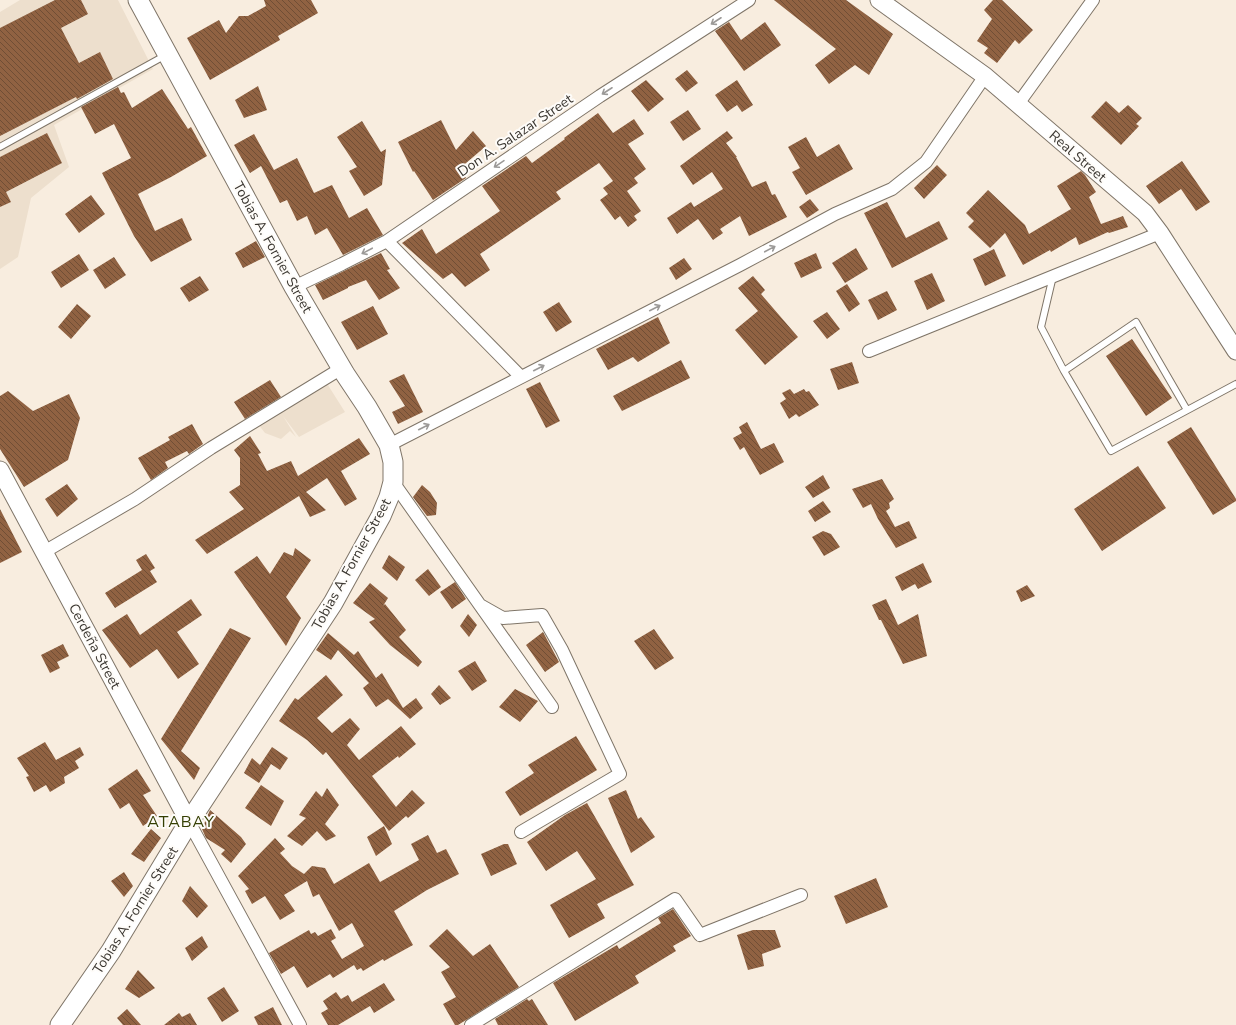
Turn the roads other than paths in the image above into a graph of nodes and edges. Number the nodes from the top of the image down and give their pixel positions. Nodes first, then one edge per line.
1 (138, 0) edge
2 (749, 0) edge
3 (879, 0) edge
4 (1093, 0) edge
5 (167, 54) junction
6 (985, 76) junction
7 (1018, 104) junction
8 (0, 147) edge
9 (1160, 233) junction
10 (387, 241) junction
11 (1053, 276) junction
12 (294, 287) junction
13 (869, 351) dead end
14 (1236, 351) edge
15 (342, 368) junction
16 (1064, 371) junction
17 (521, 377) junction
18 (1236, 384) edge
19 (1187, 410) junction
20 (389, 445) junction
21 (0, 470) edge
22 (392, 482) junction
23 (44, 552) junction
24 (480, 605) junction
25 (552, 707) dead end
26 (189, 822) junction
27 (521, 832) dead end
28 (801, 895) dead end
29 (60, 1025) edge
30 (300, 1025) edge
31 (471, 1025) edge

1 - 5 main road, Tobias A. Fornier Street
2 -> 10 street, Don A. Salazar Street
3 - 6 main road, Real Street
4 - 7 street
5 - 8 lane
5 - 12 main road, Tobias A. Fornier Street
6 - 7 main road, Real Street
17 -> 6 street
7 - 9 main road, Real Street
9 - 11 street
9 - 14 main road, Real Street
10 -> 12 street, Don A. Salazar Street
10 - 17 street
11 - 13 street
11 - 16 lane
12 - 15 main road, Tobias A. Fornier Street
15 - 20 main road, Tobias A. Fornier Street
15 - 23 street
16 - 19 lane
16 - 19 lane
20 -> 17 street
18 - 19 lane
20 - 22 main road, Tobias A. Fornier Street
21 - 23 main road, Cerdeña Street
22 - 24 street
22 - 26 main road, Tobias A. Fornier Street
23 - 26 main road, Cerdeña Street
24 - 25 street
24 - 27 street
26 - 29 main road, Tobias A. Fornier Street
26 - 30 street
28 - 31 street

